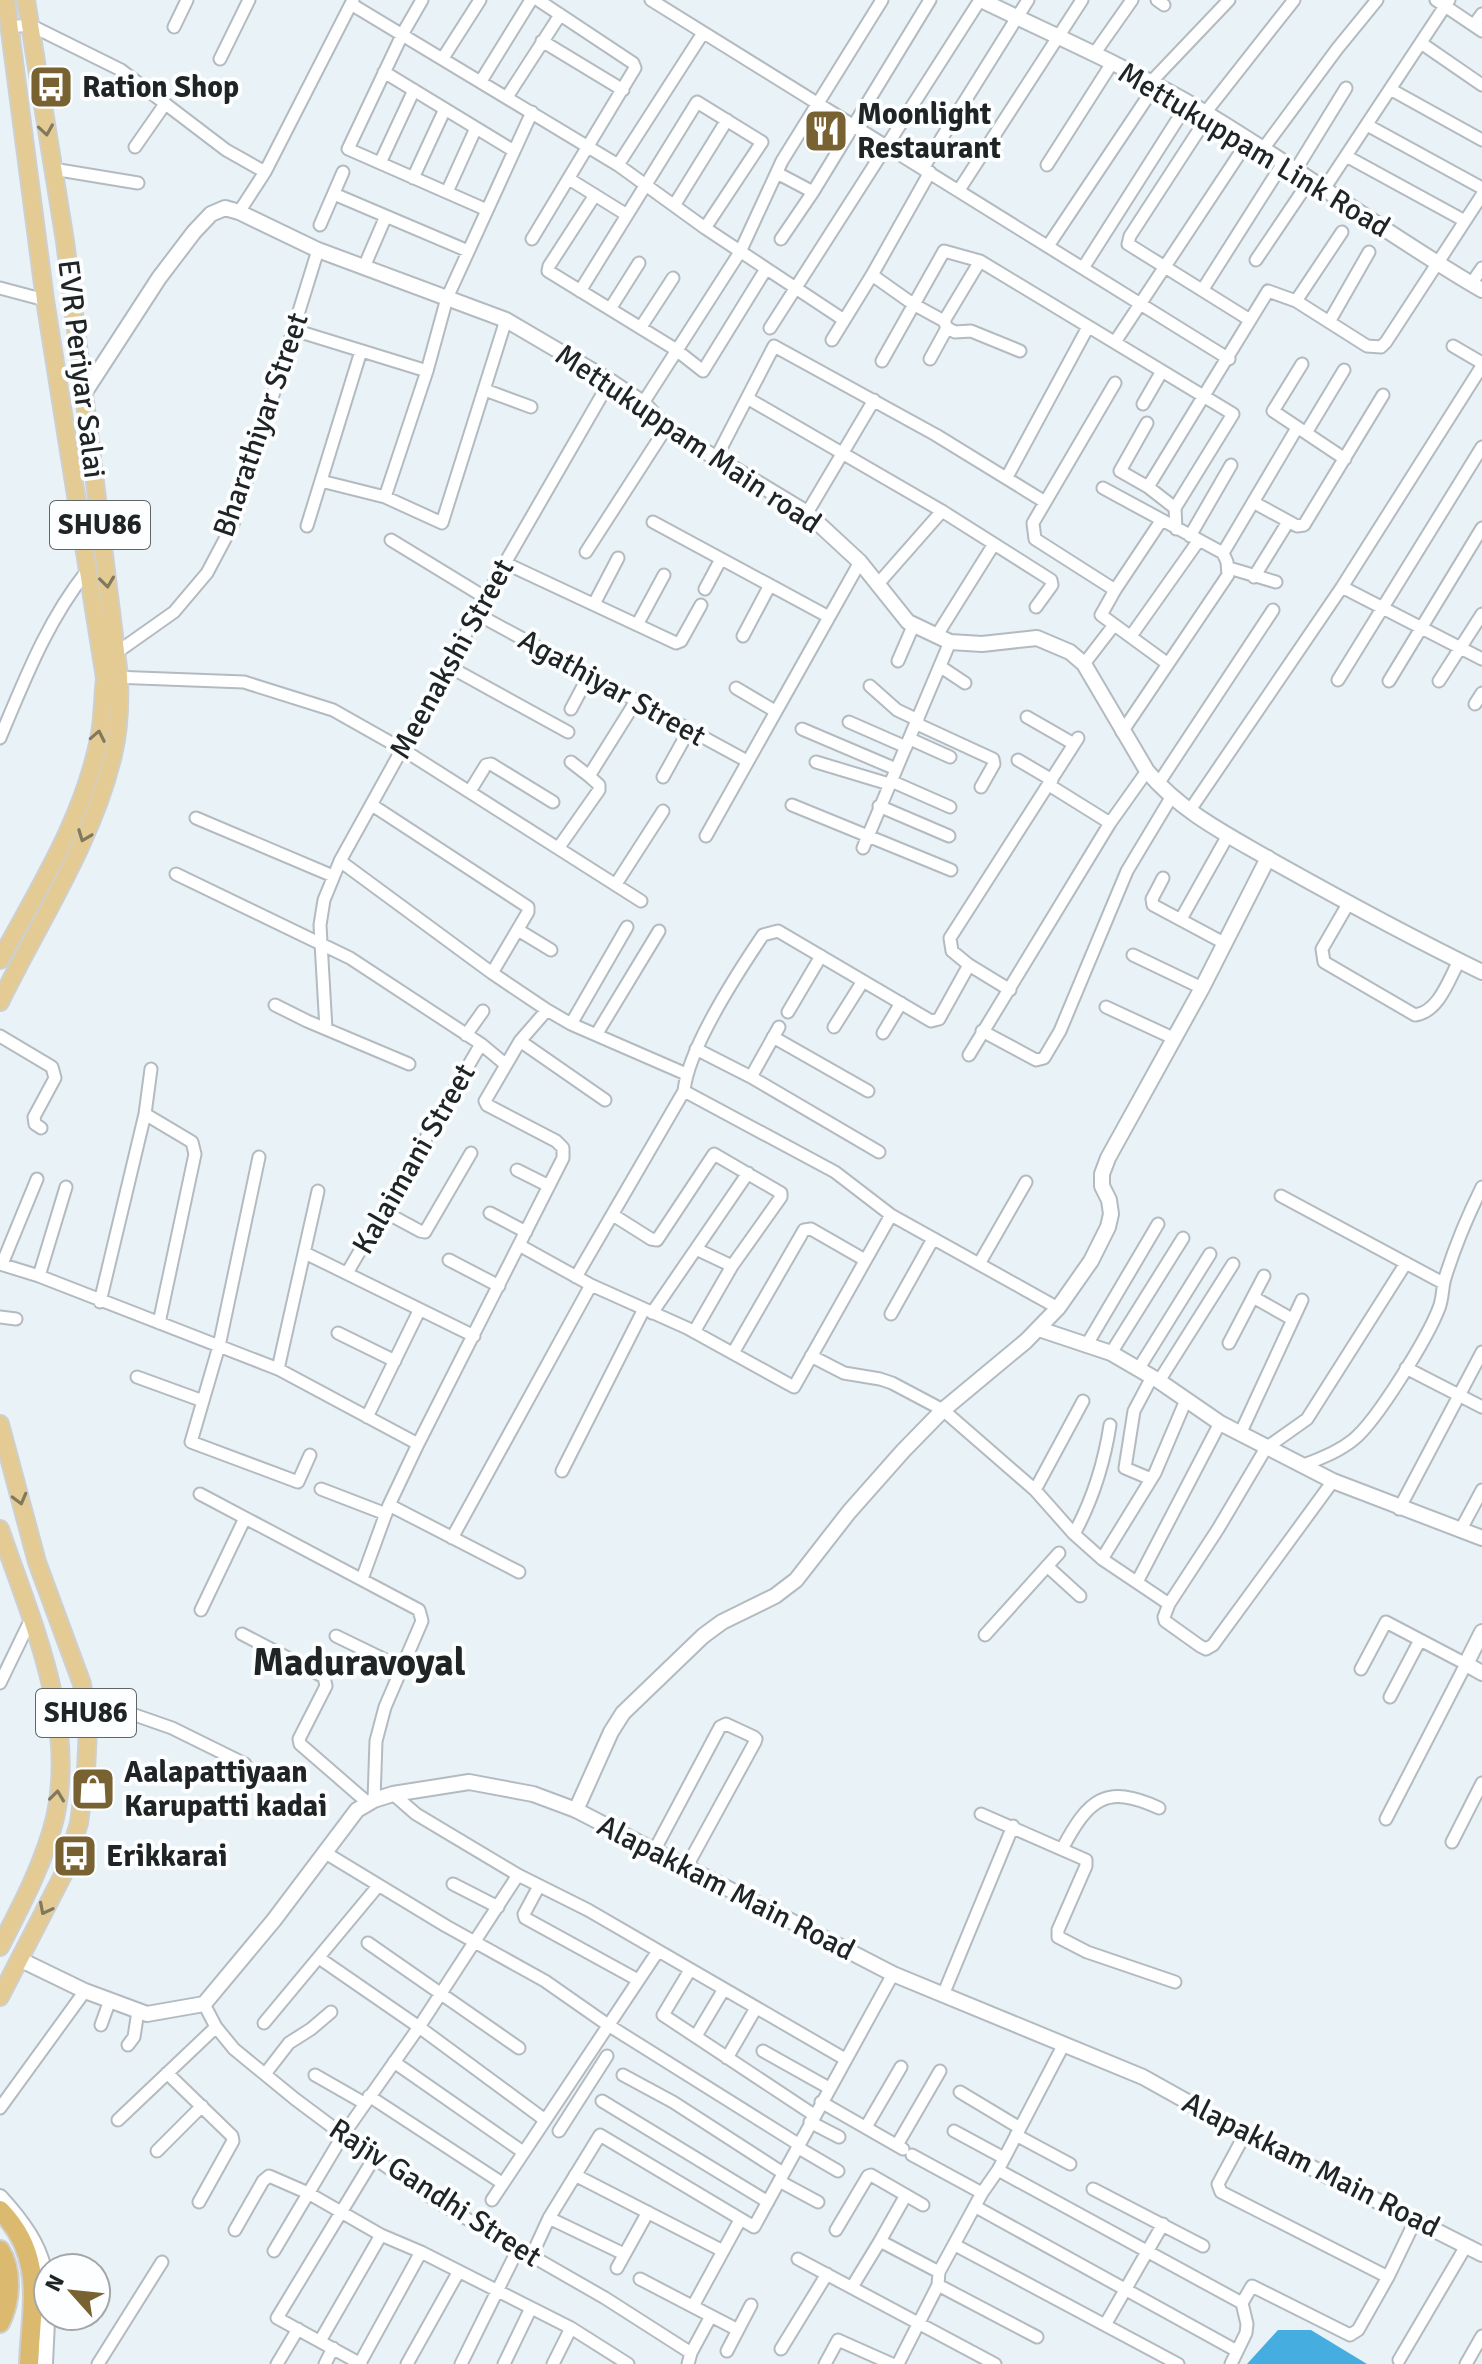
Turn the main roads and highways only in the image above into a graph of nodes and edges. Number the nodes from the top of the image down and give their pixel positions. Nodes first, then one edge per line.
1 (6, 0) edge
2 (26, 0) edge
3 (980, 0) edge
4 (65, 241) junction
5 (38, 248) junction
6 (1477, 287) edge
7 (85, 392) junction
8 (112, 677) junction
9 (1268, 858) junction
10 (50, 884) junction
11 (0, 960) edge
12 (1482, 972) edge
13 (0, 1002) edge
14 (1039, 1329) junction
15 (0, 1424) edge
16 (0, 1529) edge
17 (1482, 1538) edge
18 (32, 1542) junction
19 (6, 1548) junction
20 (7, 1570) edge
21 (1482, 1632) edge
22 (1482, 1673) edge
23 (576, 1810) junction
24 (1, 1941) edge
25 (19, 1959) junction
26 (0, 1997) edge
27 (0, 2197) edge
28 (0, 2210) edge
29 (0, 2250) edge
30 (1482, 2254) edge
31 (0, 2323) edge
32 (29, 2364) edge
33 (45, 2364) edge

1 - 5 main road, EVR Periyar Salai / SHU86
2 -> 4 main road, EVR Periyar Salai / SHU86
3 - 6 main road, Mettukuppam Link Road
4 - 5 main road
4 - 7 main road, EVR Periyar Salai / SHU86
5 - 8 main road, EVR Periyar Salai / SHU86
7 -> 8 main road, EVR Periyar Salai / SHU86
7 - 9 main road, Mettukuppam Main road
8 - 10 main road, EVR Periyar Salai / SHU86
9 - 12 main road, Mettukuppam Main road
9 - 14 main road
10 - 11 main road, EVR Periyar Salai / SHU86
10 - 13 main road, EVR Periyar Salai / SHU86
14 - 17 main road
14 - 23 main road
15 -> 18 main road, SHU86
16 - 19 main road, SHU86
18 - 19 main road
18 -> 25 main road, SHU86
19 - 20 main road, SHU86
24 -> 20 main road, SHU86
21 - 22 main road
23 - 25 main road, Alapakkam Main Road
23 - 30 main road, Alapakkam Main Road
25 - 26 main road, SHU86
27 - 33 main road
28 - 32 highway
29 - 31 highway

